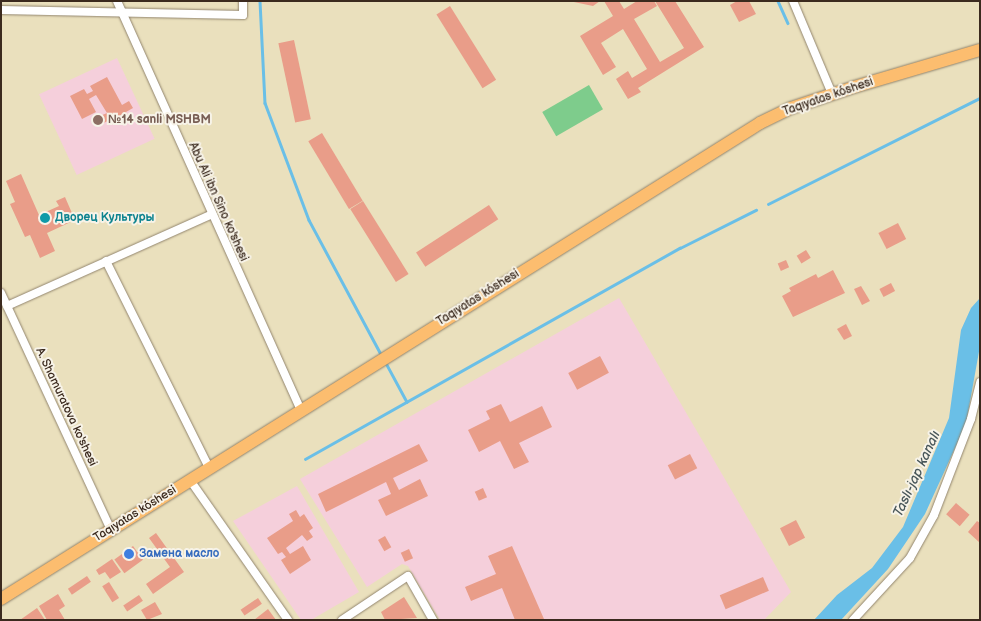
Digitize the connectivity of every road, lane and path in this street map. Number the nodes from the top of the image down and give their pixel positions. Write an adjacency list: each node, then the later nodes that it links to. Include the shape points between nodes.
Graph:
1 (117, 1): 5 (street, Abu Ali ibn Sino ko'shesi)
2 (243, 1): 5 (street, via 243,15)
3 (793, 1): 7 (street)
4 (1, 10): 5 (street)
5 (122, 12): 8 (street, Abu Ali ibn Sino ko'shesi)
6 (980, 50): 7 (main road, Taqıyatas kóshesi)
7 (832, 94): 13 (main road, Taqıyatas kóshesi, via 760,123)
8 (210, 215): 9 (street); 13 (street, Abu Ali ibn Sino ko'shesi)
9 (106, 262): 11 (street); 14 (street)
10 (1, 293): 11 (street, A. Shamuratova ko'shesi)
11 (7, 306): 16 (street, A. Shamuratova ko'shesi)
12 (980, 382): 18 (street, via 971,420 934,515 910,558)
13 (301, 410): 14 (main road, Taqıyatas kóshesi)
14 (209, 468): 15 (main road, Taqıyatas kóshesi)
15 (190, 480): 16 (main road, Taqıyatas kóshesi); 19 (street)
16 (111, 530): 17 (main road, Taqıyatas kóshesi)
17 (1, 599)
18 (854, 619)
19 (288, 620)
20 (342, 620): 21 (street, via 408,576)
21 (433, 620)

